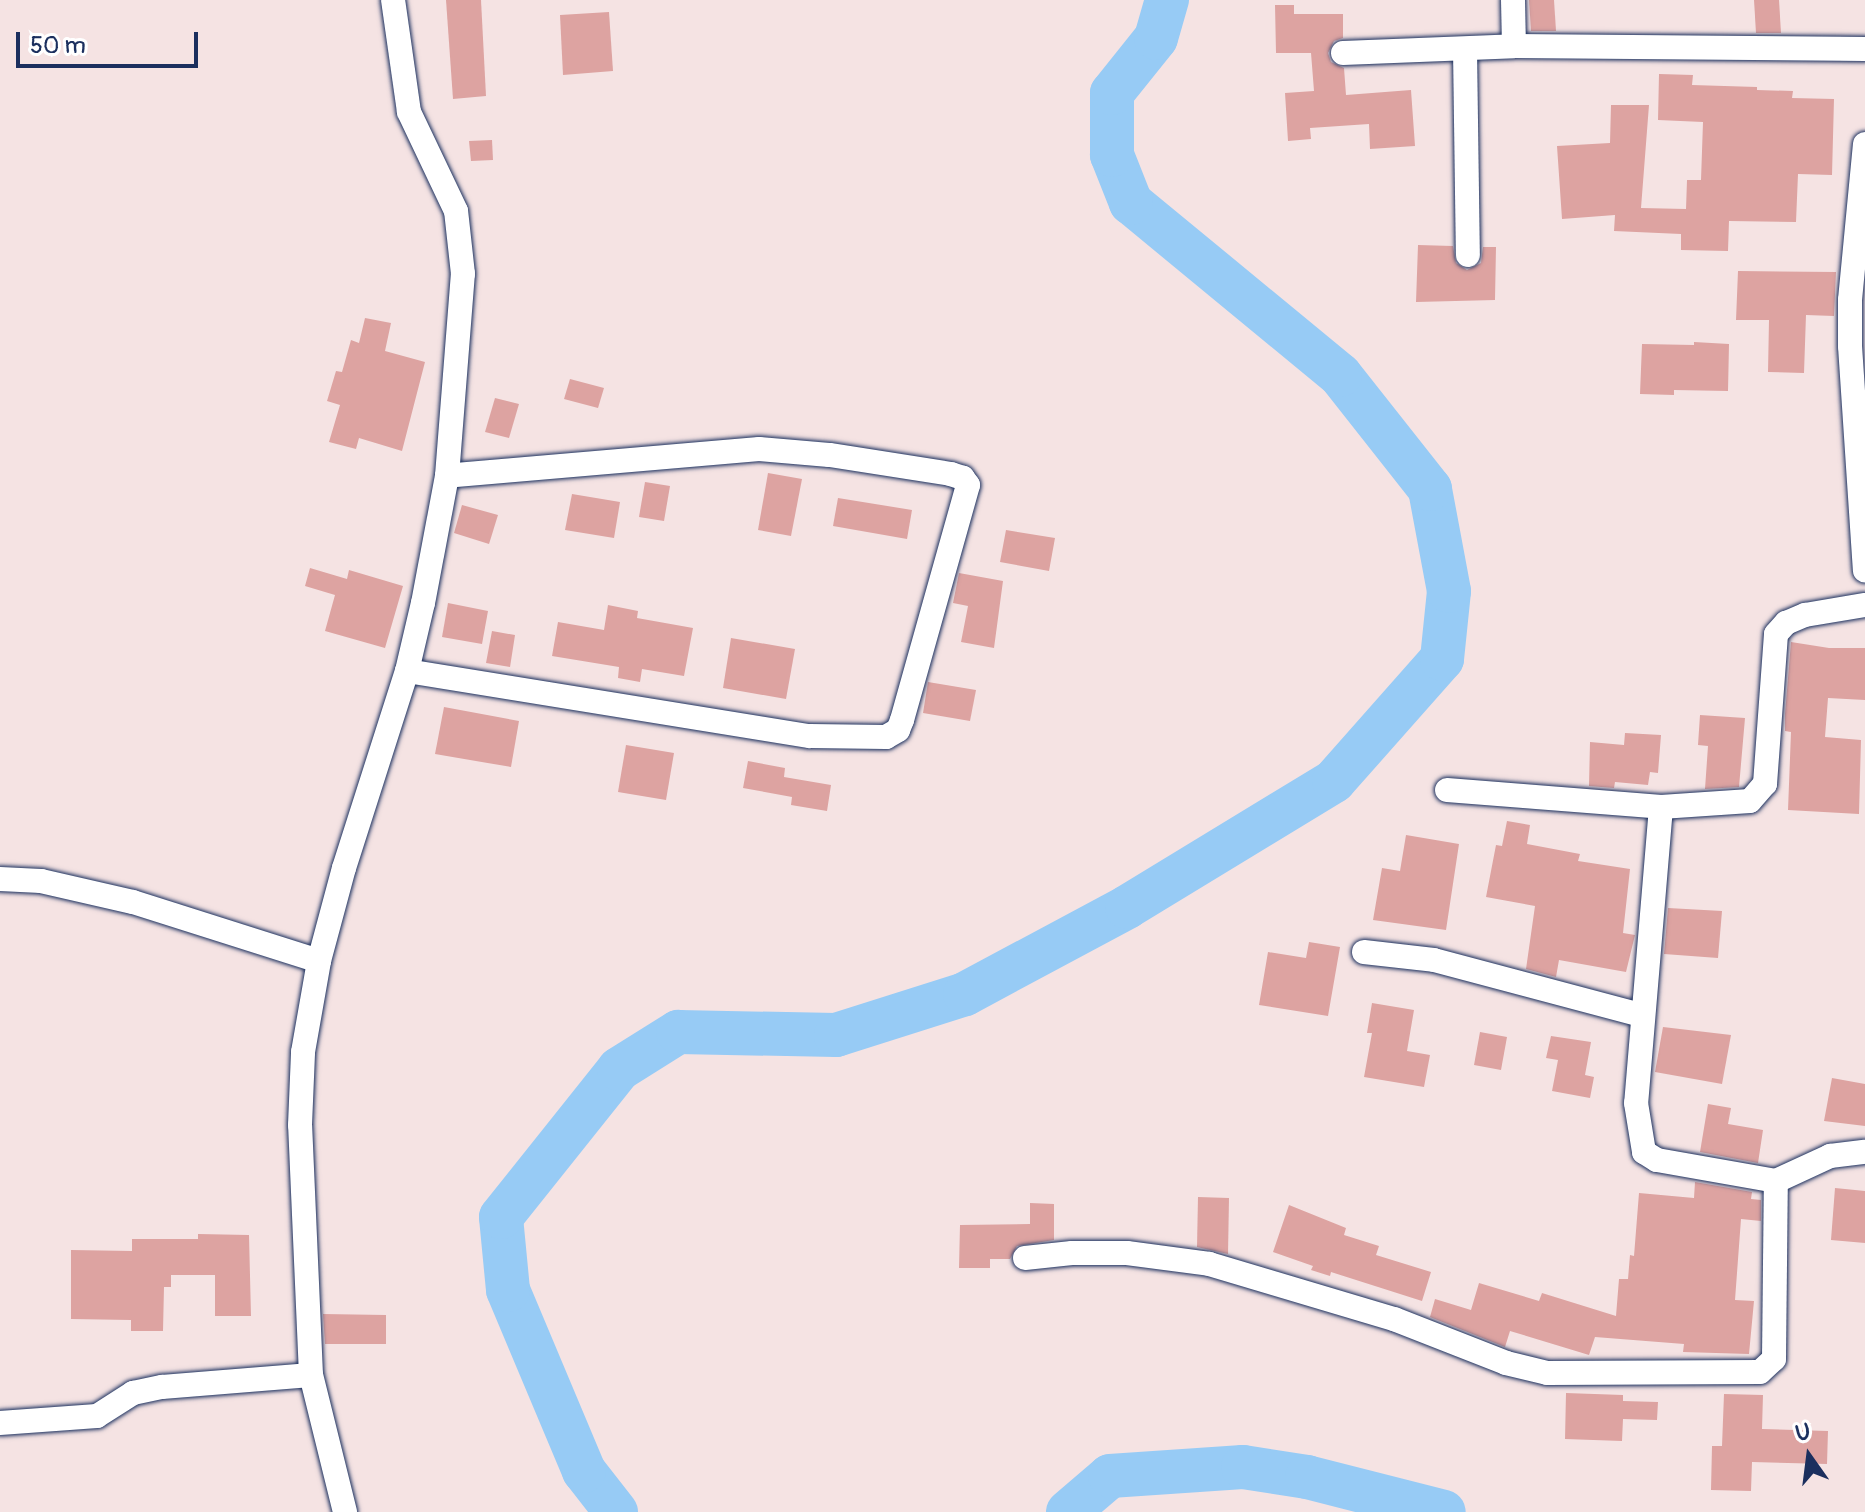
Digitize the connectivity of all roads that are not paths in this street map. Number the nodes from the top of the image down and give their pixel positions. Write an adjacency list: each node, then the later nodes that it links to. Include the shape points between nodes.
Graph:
1 (393, 0): 9 (street, via 409,112 448,189 460,228 463,274)
2 (1513, 0): 3 (street)
3 (1514, 46): 4 (street); 5 (street)
4 (1465, 49): 6 (street); 8 (street)
5 (1865, 49)
6 (1343, 53)
7 (1865, 144): 10 (street, via 1850,346)
8 (1468, 255)
9 (447, 476): 12 (street); 12 (street, via 759,449 951,474 963,478 968,488 901,725 886,737 810,736)
10 (1865, 571)
11 (1865, 605): 14 (street, via 1805,615 1776,634 1760,794 1750,801 1712,806)
12 (407, 671): 17 (street)
13 (1447, 790): 14 (street)
14 (1661, 807): 18 (street)
15 (0, 879): 17 (street, via 41,881 133,902)
16 (1364, 952): 18 (street, via 1434,960)
17 (319, 961): 22 (street, via 300,1091)
18 (1641, 1015): 20 (street, via 1636,1103 1644,1152 1657,1160)
19 (1865, 1152): 20 (street, via 1830,1156)
20 (1776, 1181): 21 (street, via 1774,1359 1760,1372 1547,1373 1477,1353 1394,1319 1209,1264 1127,1253)
21 (1025, 1258)
22 (311, 1375): 23 (street, via 162,1387 133,1393 97,1416); 24 (street)
23 (0, 1423)
24 (345, 1512)

